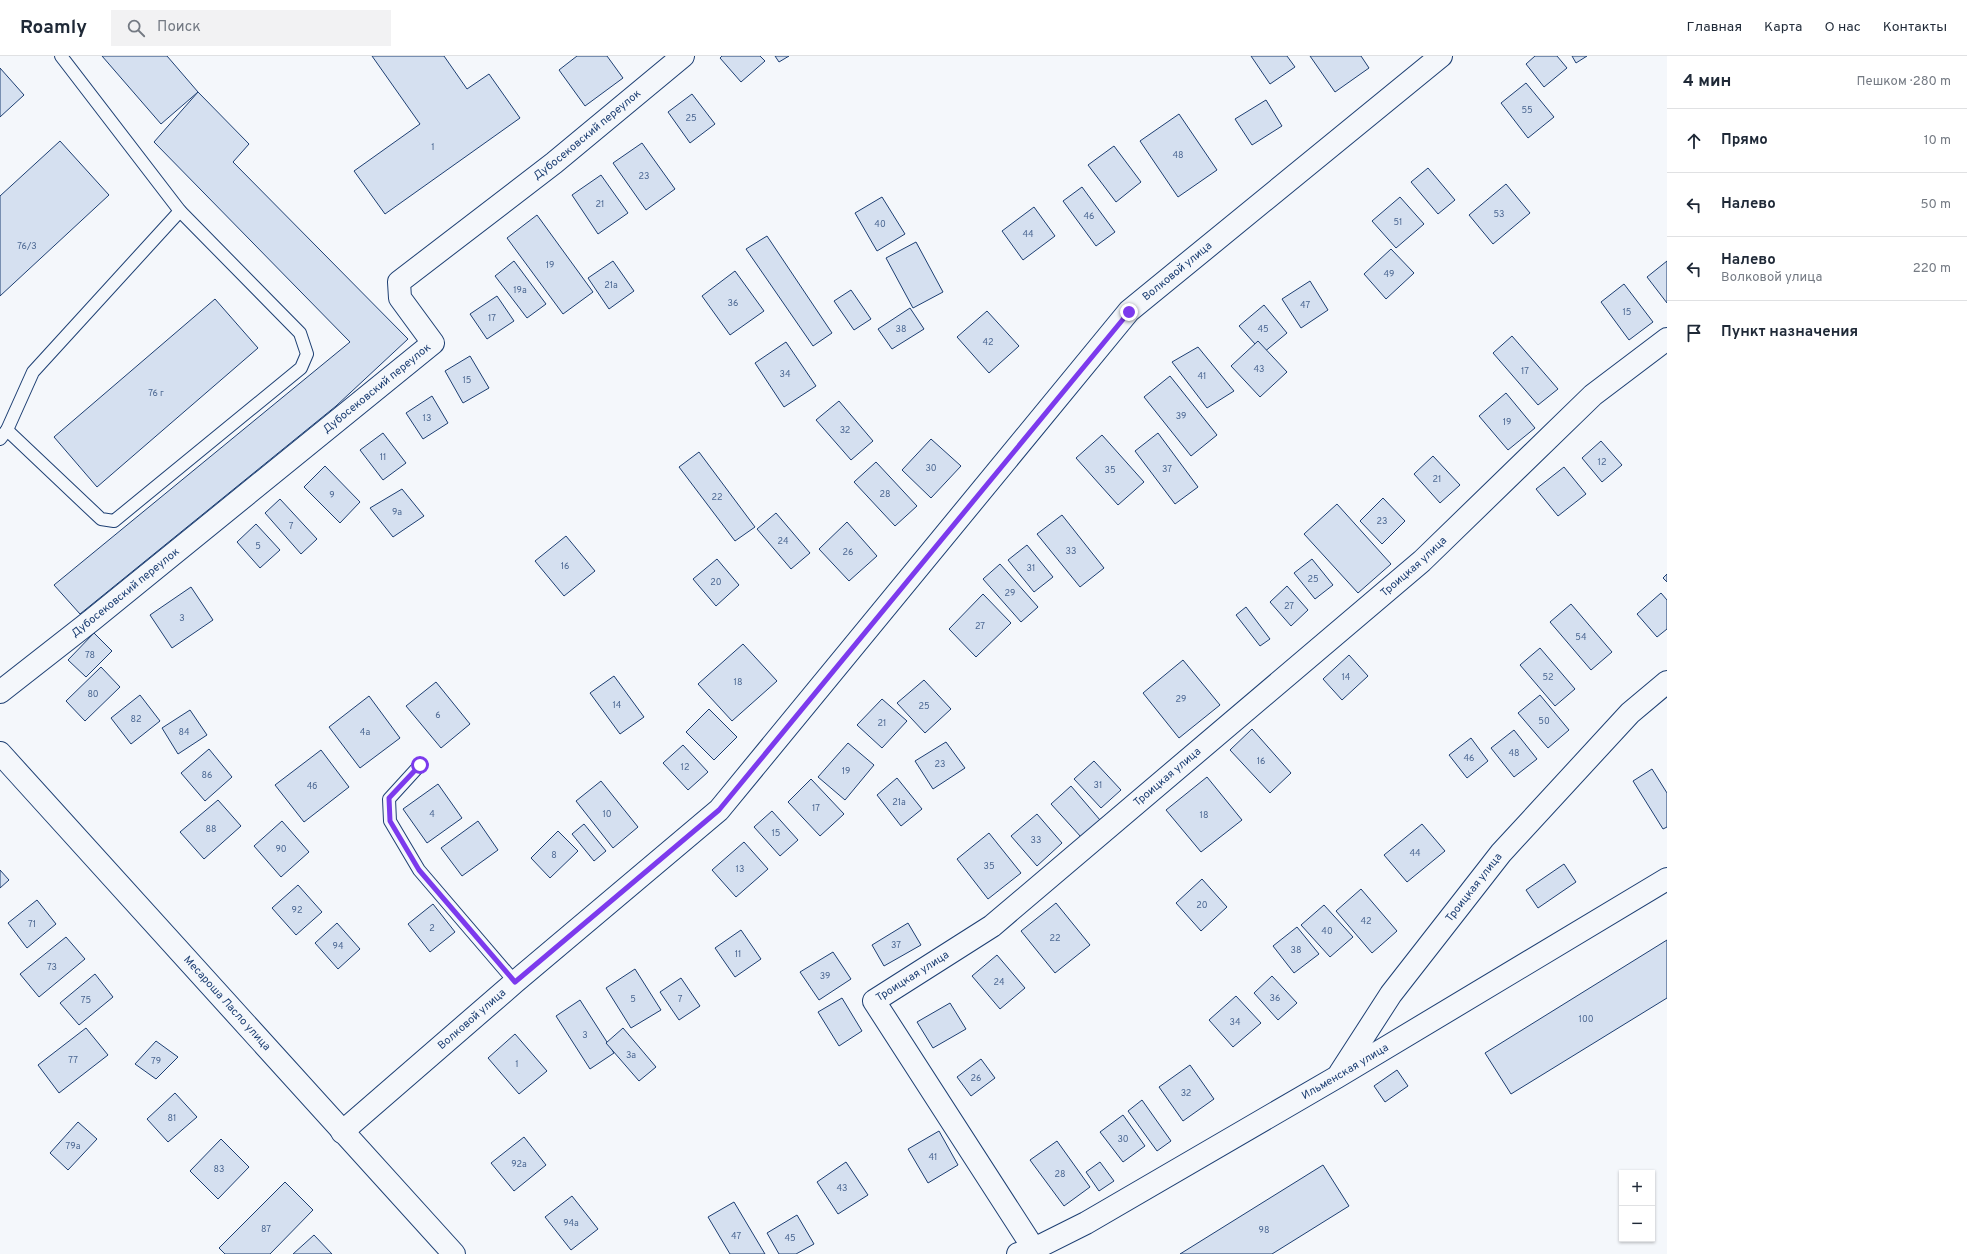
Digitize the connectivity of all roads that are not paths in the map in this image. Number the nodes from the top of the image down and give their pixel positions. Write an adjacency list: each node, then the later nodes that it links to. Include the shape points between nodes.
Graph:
1 (61, 56): 4 (lane)
2 (682, 56): 8 (street, Дубосековский переулок, via 554,163 399,282 400,298 433,344)
3 (1441, 56): 12 (street, Волковой улица, via 1129,312 719,810)
4 (180, 211): 6 (lane, via 33,372); 6 (lane, via 300,333 307,354 301,368 114,521 101,519)
5 (1667, 339): 15 (street, Троицкая улица, via 1593,395 1422,561 992,926 874,1001)
6 (4, 434)
7 (1667, 682): 13 (street, Троицкая улица, via 1630,713 1501,853 1391,994)
8 (0, 692)
9 (0, 753): 14 (street, Месароша Ласло улица)
10 (420, 765): 12 (lane, via 389,798 390,821 419,870)
11 (1667, 880): 13 (street, Ильменская улица)
12 (515, 982): 14 (street, Волковой улица)
13 (1337, 1077): 15 (street, Ильменская улица, via 1086,1223)
14 (342, 1132): 16 (street, Месароша Ласло улица)
15 (1026, 1251)
16 (454, 1254)

